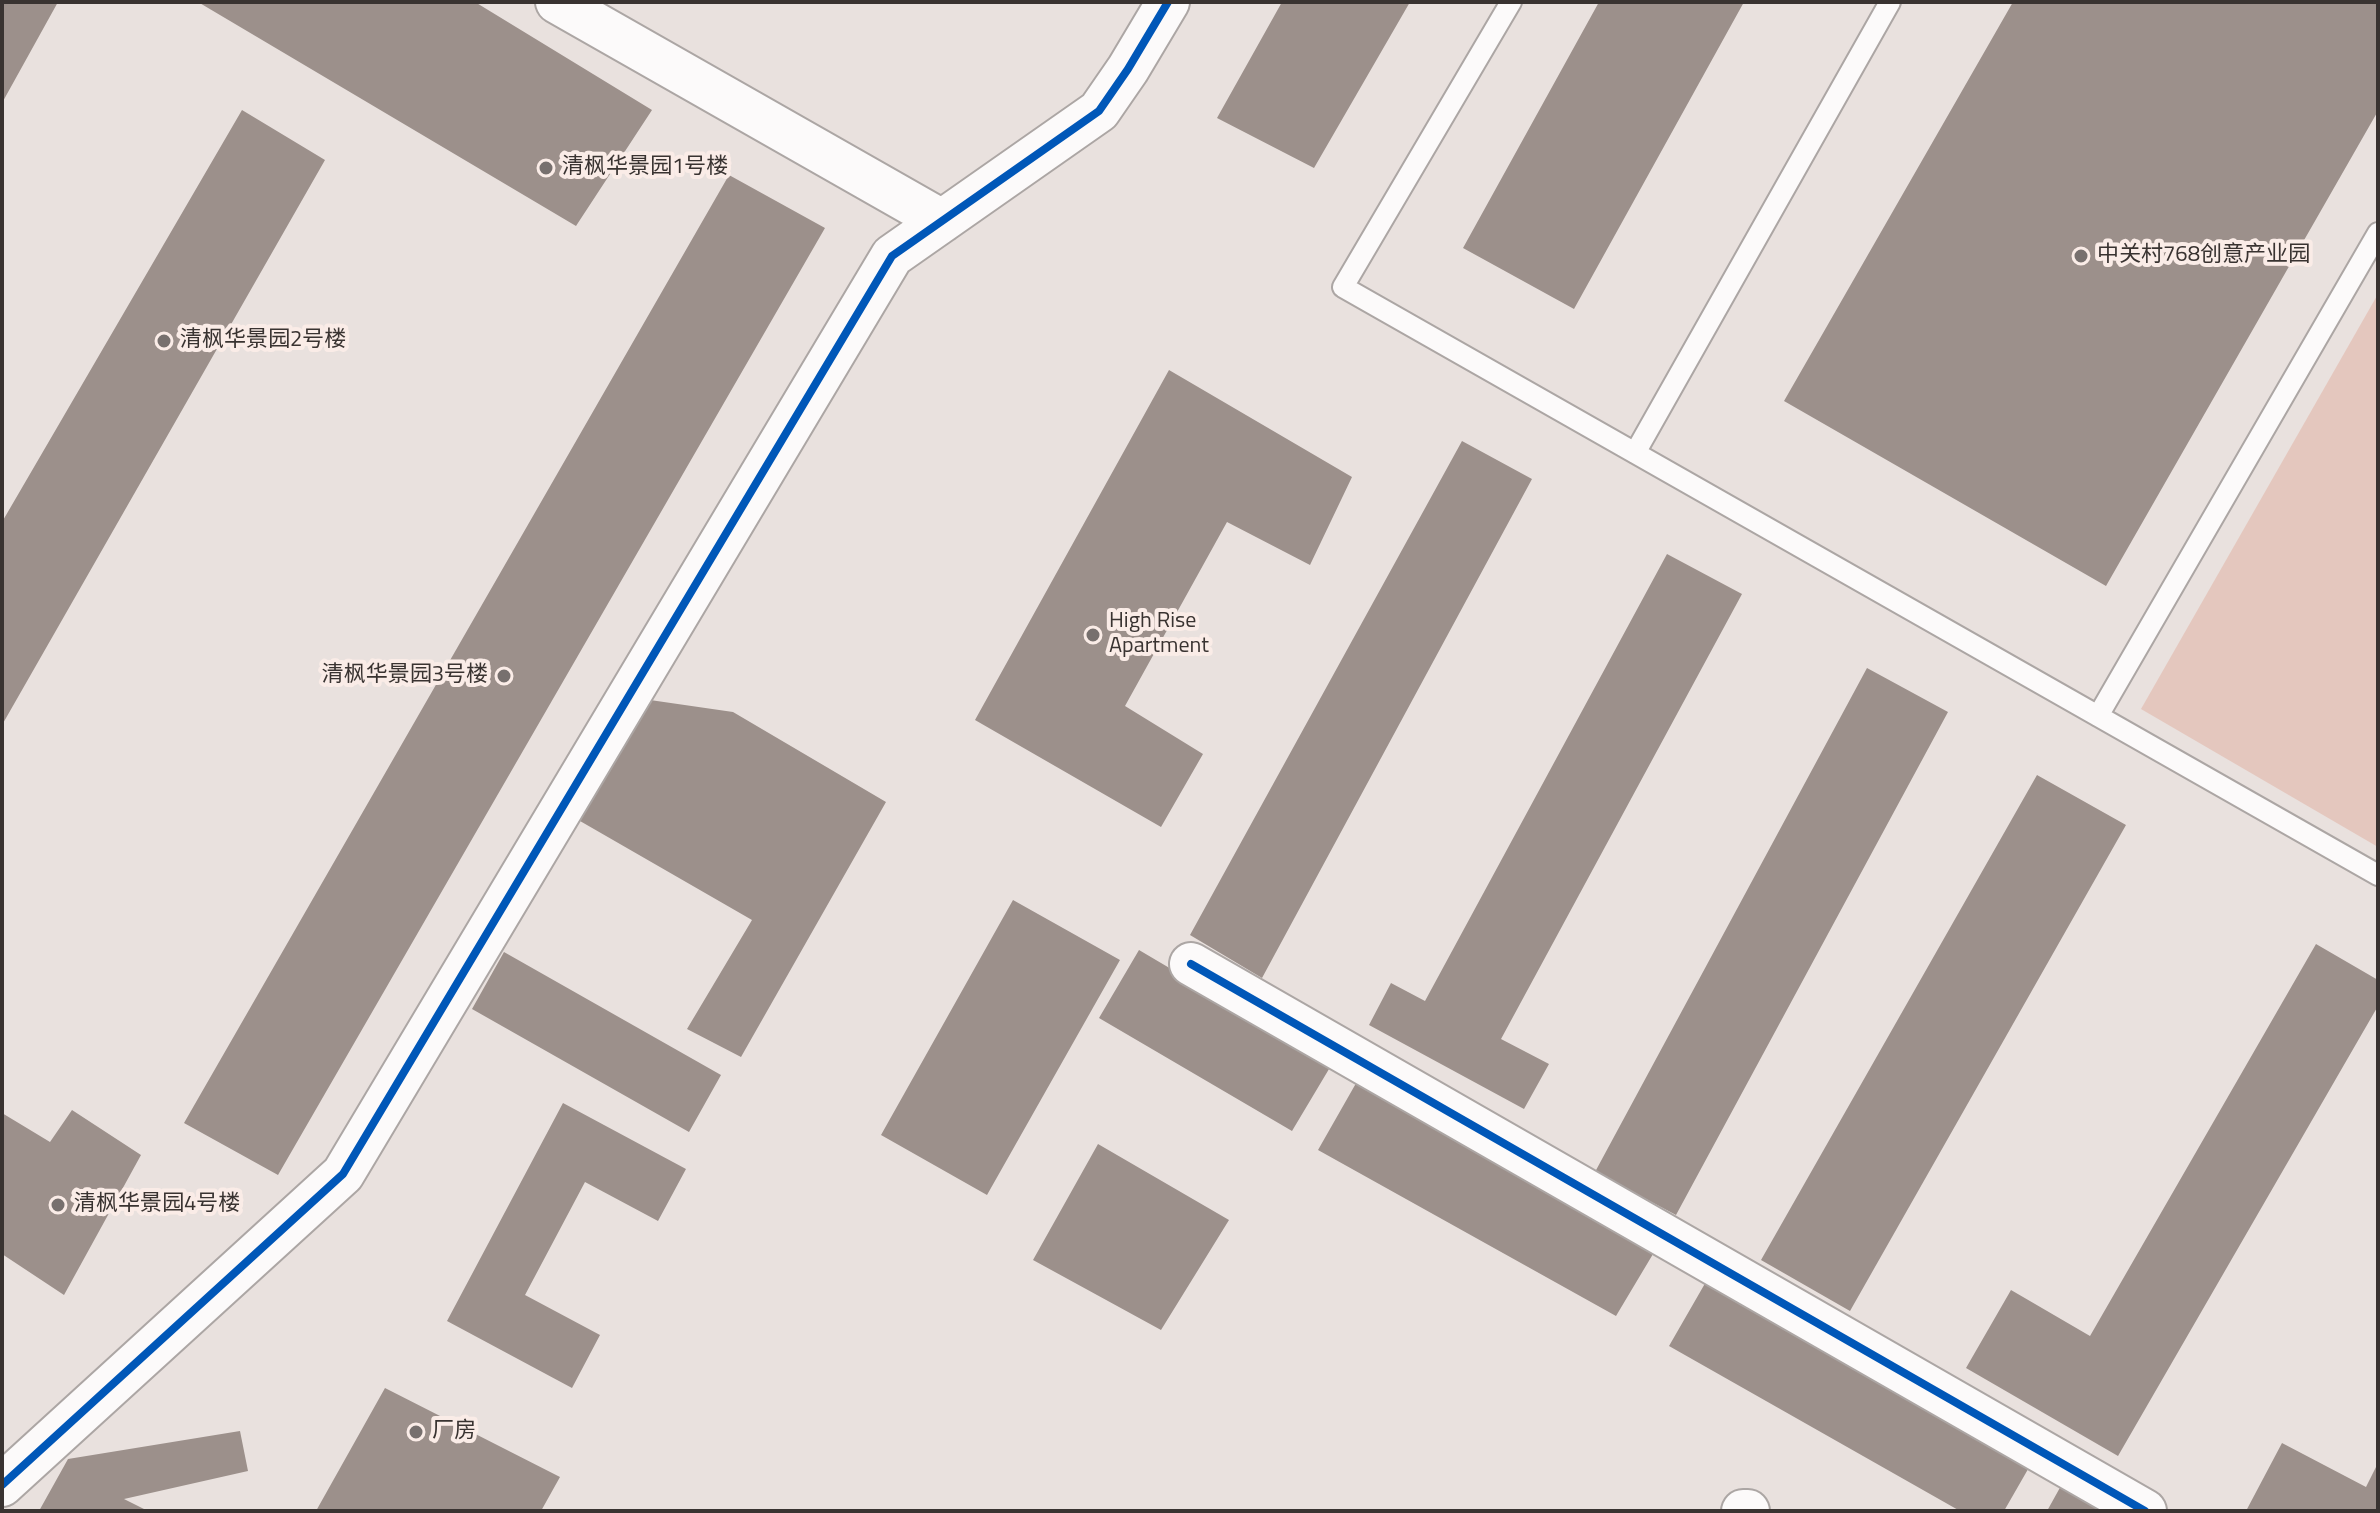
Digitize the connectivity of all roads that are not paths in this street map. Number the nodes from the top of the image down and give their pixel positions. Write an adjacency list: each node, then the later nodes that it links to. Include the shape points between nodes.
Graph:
1 (557, 2): 5 (street)
2 (1168, 2): 5 (street, via 1099,111)
3 (1511, 2): 7 (lane, via 1343,287)
4 (1890, 2): 7 (lane)
5 (942, 221): 11 (street, via 892,256 343,1174)
6 (2378, 233): 8 (lane)
7 (1635, 453): 8 (lane)
8 (2098, 716): 9 (lane)
9 (2378, 875)
10 (1191, 964): 12 (street)
11 (2, 1485)
12 (2145, 1511)

